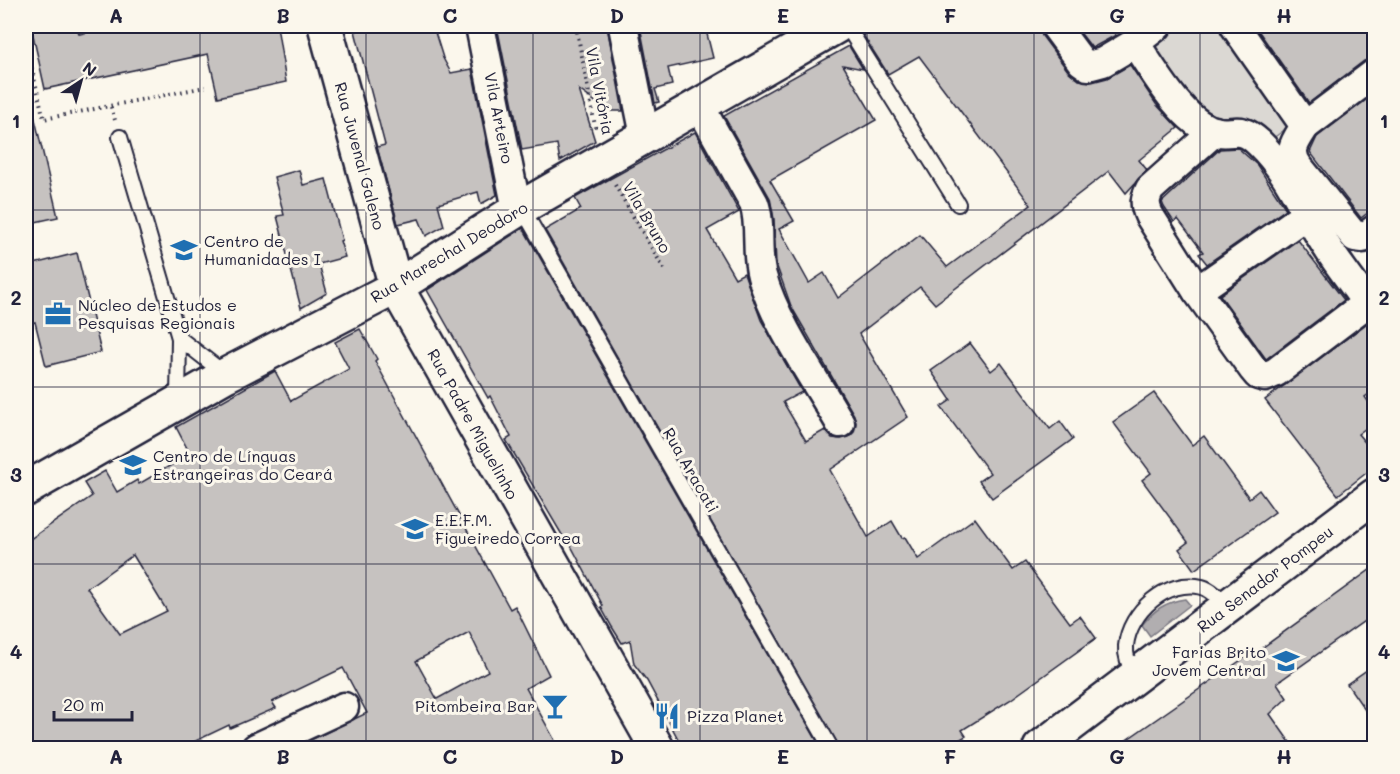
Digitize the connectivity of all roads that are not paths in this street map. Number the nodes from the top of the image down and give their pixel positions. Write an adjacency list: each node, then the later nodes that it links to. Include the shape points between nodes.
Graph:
1 (324, 26): 20 (street, Rua Juvenal Galeno)
2 (480, 26): 17 (street, Vila Arteiro)
3 (623, 26): 14 (street)
4 (837, 26): 11 (street, Rua Marechal Deodoro)
5 (847, 26): 16 (lane)
6 (1055, 26): 9 (street, via 1088,66 1103,62)
7 (1157, 26): 9 (street)
8 (1235, 26): 12 (street)
9 (1134, 43): 13 (street, via 1183,110 1197,123)
10 (1374, 74): 12 (street)
11 (699, 105): 14 (street, Rua Marechal Deodoro); 26 (street, via 754,202 761,274 770,298)
12 (1305, 126): 19 (street, via 1292,157 1355,237 1363,238)
13 (1215, 131): 18 (street, via 1244,132 1260,144 1297,191); 21 (street, via 1150,189 1144,205)
14 (645, 136): 17 (street, Rua Marechal Deodoro, via 606,169)
15 (120, 137): 23 (lane)
16 (958, 204)
17 (519, 209): 20 (street, Rua Marechal Deodoro); 34 (lane, Rua Aracati)
18 (1307, 214): 21 (street); 22 (street, via 1322,240)
19 (1374, 230)
20 (396, 287): 24 (street, Rua Marechal Deodoro); 33 (street, Rua Padre Miguelinho)
21 (1197, 291): 22 (street, via 1253,369 1265,377)
22 (1371, 300)
23 (180, 339): 24 (lane); 25 (lane)
24 (226, 375): 25 (street, Rua Marechal Deodoro)
25 (178, 402): 27 (street, Rua Marechal Deodoro)
26 (840, 423)
27 (26, 489)
28 (1374, 496): 29 (street, Rua Senador Pompeu)
29 (1227, 607): 30 (street, Rua Senador Pompeu); 30 (lane, via 1203,587 1162,592 1141,611 1129,634 1126,659)
30 (1135, 677): 35 (street, Rua Senador Pompeu)
31 (344, 707): 32 (street)
32 (256, 748)
33 (657, 748)
34 (831, 748)
35 (1040, 748)

